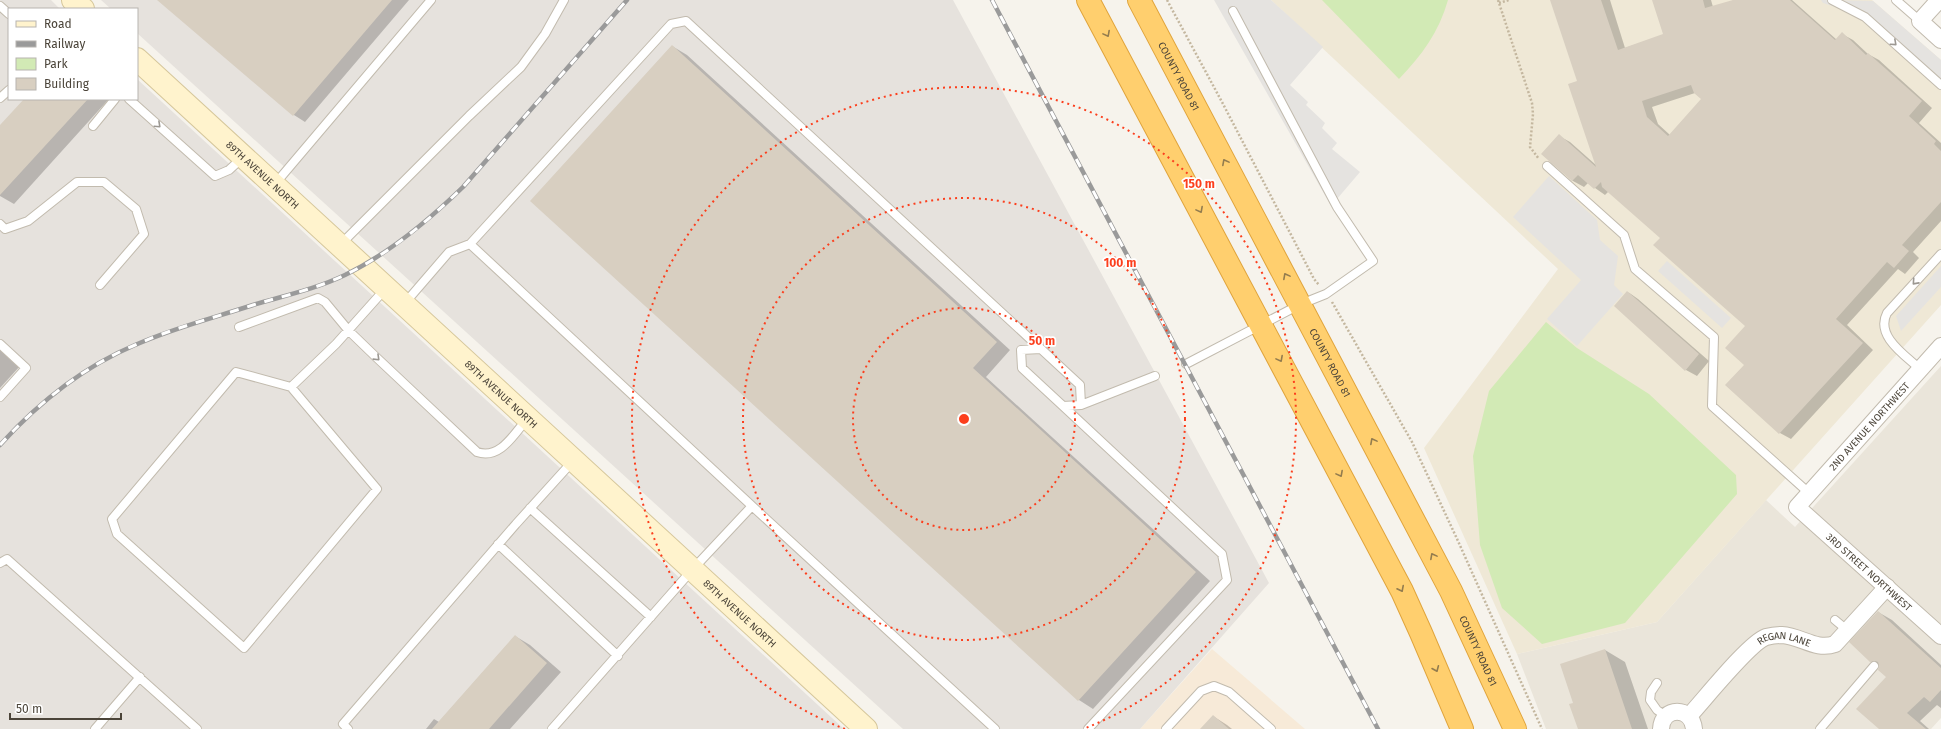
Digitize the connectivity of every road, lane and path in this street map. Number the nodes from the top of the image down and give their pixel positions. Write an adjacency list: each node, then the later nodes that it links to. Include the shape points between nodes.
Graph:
1 (73, 0): 13 (street)
2 (431, 0): 27 (lane)
3 (564, 0): 30 (lane, via 545,34 521,67)
4 (1088, 0): 37 (highway, one-way to 37)
5 (1140, 0): 36 (highway, COUNTY ROAD 81, one-way to 5)
6 (1166, 0): 34 (path, via 1314,280)
7 (1509, 0): 11 (path)
8 (1832, 0): 19 (lane, one-way to 19, via 1864,17)
9 (1896, 0): 16 (lane)
10 (1939, 0): 16 (street)
11 (1499, 2): 26 (path, via 1532,103 1530,147)
12 (0, 6): 15 (lane)
13 (82, 8)
14 (1233, 11): 34 (lane, via 1337,207 1373,261)
15 (8, 13)
16 (1920, 21): 17 (street)
17 (1941, 40)
18 (138, 63): 25 (street, 89TH AVENUE NORTH)
19 (1941, 85)
20 (8, 91): 21 (lane)
21 (0, 98)
22 (114, 100): 24 (lane)
23 (130, 100): 25 (lane, one-way to 25, via 215,176 229,170)
24 (93, 126)
25 (243, 157): 27 (street, 89TH AVENUE NORTH)
26 (1547, 166): 52 (lane, via 1624,235 1636,268 1714,337 1712,406)
27 (274, 185): 30 (street, 89TH AVENUE NORTH)
28 (0, 224): 32 (lane, via 5,228 28,221 77,182 104,182 136,209 144,234)
29 (470, 244): 35 (lane, via 449,252); 42 (lane, via 671,24 686,21); 53 (lane)
30 (340, 245): 33 (street, 89TH AVENUE NORTH)
31 (1941, 254): 44 (lane, one-way to 44, via 1884,319 1884,332 1889,339)
32 (100, 285)
33 (387, 287): 35 (street, 89TH AVENUE NORTH); 39 (lane)
34 (1326, 294): 36 (lane); 81 (path, via 1337,308 1412,442)
35 (404, 304): 50 (street, 89TH AVENUE NORTH)
36 (1301, 304): 37 (lane); 80 (highway, COUNTY ROAD 81, one-way to 36, via 1451,591)
37 (1261, 325): 43 (lane); 79 (highway, one-way to 79, via 1402,591)
38 (239, 328): 39 (lane, via 318,298 325,302)
39 (349, 331): 46 (lane); 50 (lane, one-way to 50, via 477,452 486,455 502,447)
40 (0, 344): 47 (lane, via 26,368)
41 (1941, 346): 44 (street, 2ND AVENUE NORTHWEST)
42 (1041, 348): 48 (lane, via 1080,385); 49 (lane, via 1021,350 1022,368)
43 (1186, 364)
44 (1920, 369): 52 (street, 2ND AVENUE NORTHWEST)
45 (1155, 376): 48 (lane)
46 (291, 387): 46 (lane, via 236,372 112,519 117,534 244,648 377,489)
47 (0, 397)
48 (1081, 405): 49 (lane)
49 (1063, 406): 76 (lane, via 1222,554 1227,580)
50 (527, 418): 51 (street, 89TH AVENUE NORTH)
51 (574, 460): 55 (lane); 58 (street, 89TH AVENUE NORTH)
52 (1809, 493): 54 (street, 2ND AVENUE NORTHWEST)
53 (752, 506): 58 (lane); 75 (lane)
54 (1797, 507): 59 (street, 3RD STREET NORTHWEST)
55 (530, 508): 56 (lane); 60 (lane)
56 (498, 544): 64 (lane); 72 (lane, via 344,724)
57 (0, 563): 66 (lane, via 8,559)
58 (692, 570): 60 (lane); 74 (street, 89TH AVENUE NORTH)
59 (1887, 587): 62 (street, REGAN LANE); 63 (street, 3RD STREET NORTHWEST)
60 (651, 617): 64 (lane)
61 (1835, 620): 62 (lane)
62 (1847, 630): 69 (street, REGAN LANE, via 1835,644 1828,646 1815,645 1783,635 1766,637 1752,646)
63 (1941, 636)
64 (618, 656): 73 (lane)
65 (1874, 666): 82 (lane)
66 (140, 678): 70 (lane); 71 (lane)
67 (1657, 683): 68 (lane, via 1651,692 1650,700)
68 (1663, 722): 69 (street, REGAN LANE, via 1671,712 1678,711)
69 (1692, 723)
70 (95, 729)
71 (197, 729)
72 (348, 729)
73 (552, 729)
74 (866, 729)
75 (995, 729)
76 (1088, 729)
77 (1166, 729): 78 (lane, via 1201,691 1214,686 1229,692)
78 (1271, 729)
79 (1462, 729)
80 (1515, 729)
81 (1542, 729)
82 (1820, 729)

